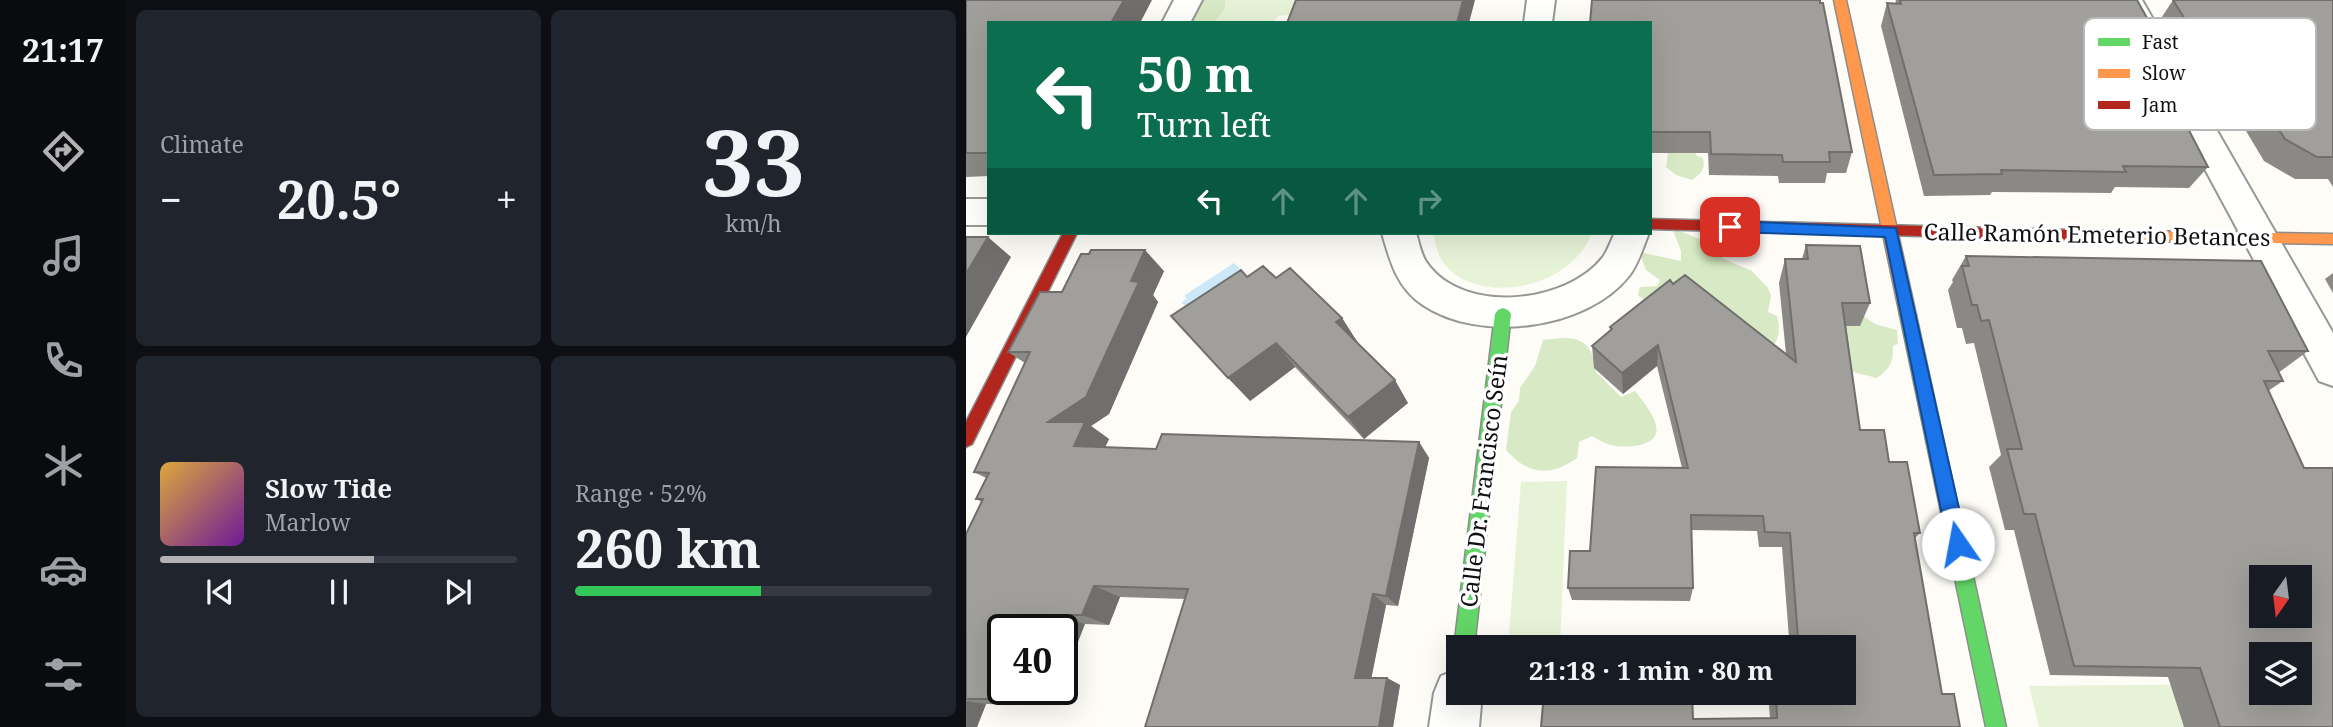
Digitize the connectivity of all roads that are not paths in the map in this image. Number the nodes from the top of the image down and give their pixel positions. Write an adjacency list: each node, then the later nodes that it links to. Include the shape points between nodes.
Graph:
1 (1188, 0): 6 (street)
2 (1541, 0): 7 (street)
3 (1840, 0): 12 (street)
4 (2128, 0): 5 (street)
5 (2138, 18)
6 (1177, 21)
7 (1538, 21)
8 (2200, 130): 16 (street)
9 (966, 212): 10 (street)
10 (987, 212)
11 (1652, 224): 12 (street, Calle Ramón Emeterio Betances)
12 (1891, 232): 16 (street, Calle Ramón Emeterio Betances); 24 (street)
13 (1069, 235): 20 (street)
14 (1399, 235): 18 (street, via 1400,249 1412,274 1435,295 1467,309)
15 (1632, 235): 18 (street, via 1612,272 1582,295 1544,309)
16 (2261, 239): 17 (street, Calle Ramón Emeterio Betances); 19 (street)
17 (2333, 239)
18 (1503, 314): 21 (street, Calle Dr. Francisco Seín)
19 (2333, 369)
20 (966, 439)
21 (1466, 635)
22 (1457, 705): 23 (street)
23 (1454, 727)
24 (1996, 727)

